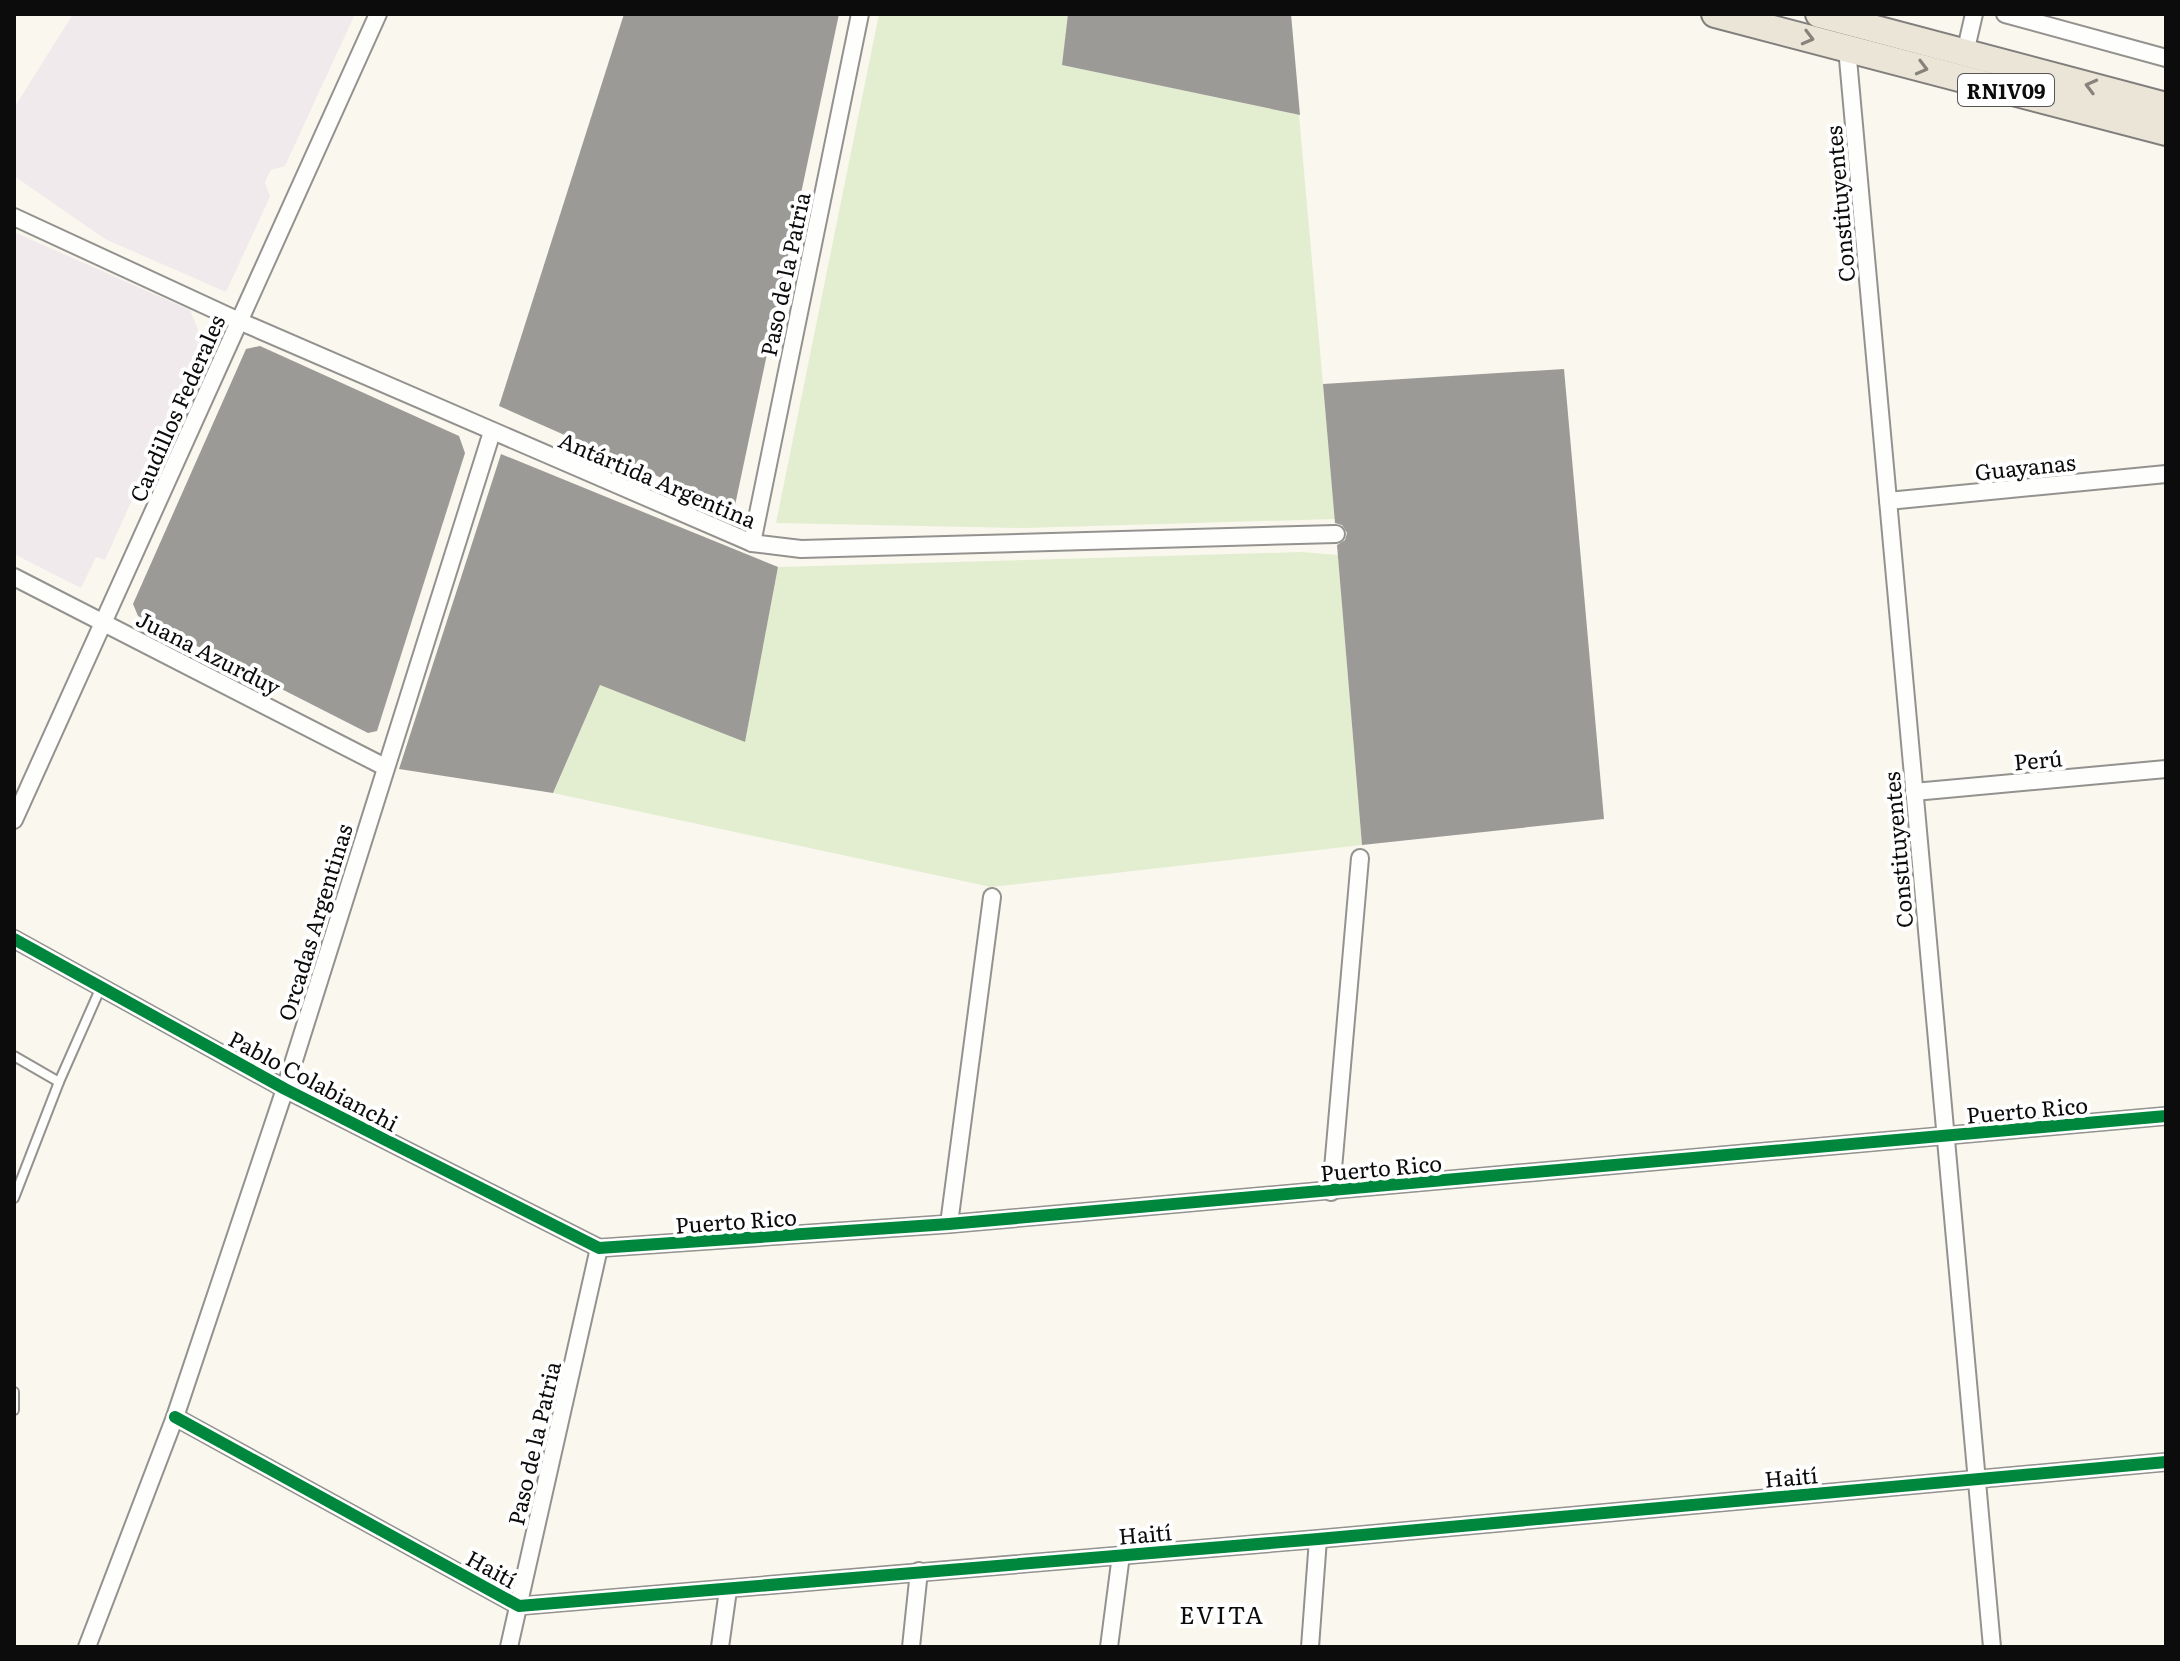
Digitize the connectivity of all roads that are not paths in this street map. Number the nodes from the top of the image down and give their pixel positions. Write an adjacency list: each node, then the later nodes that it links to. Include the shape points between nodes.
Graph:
1 (378, 14): 13 (street, Caudillos Federales)
2 (860, 14): 18 (street, Paso de la Patria)
3 (1715, 14): 7 (main road, RN1V09, one-way to 7)
4 (1819, 14): 8 (main road, RN1V09)
5 (1974, 14): 8 (street)
6 (2005, 14): 9 (street)
7 (1847, 48): 11 (main road, RN1V09, one-way to 11); 16 (street, Constituyentes)
8 (1965, 53): 10 (main road, RN1V09, one-way to 8)
9 (2166, 58)
10 (2166, 106)
11 (2166, 132)
12 (14, 217): 13 (street, Antártida Argentina)
13 (239, 321): 14 (street, Antártida Argentina); 20 (street, Caudillos Federales)
14 (492, 432): 18 (street, Antártida Argentina); 21 (street, Orcadas Argentinas)
15 (2166, 474): 16 (street, Guayanas)
16 (1888, 501): 23 (street, Constituyentes)
17 (1336, 534): 18 (street, Antártida Argentina, via 801,549)
18 (752, 543)
19 (14, 577): 20 (street, Juana Azurduy)
20 (104, 624): 21 (street, Juana Azurduy); 24 (street, Caudillos Federales)
21 (385, 767): 31 (street, Orcadas Argentinas)
22 (2166, 769): 23 (street, Perú)
23 (1914, 792): 33 (street, Constituyentes)
24 (14, 820)
25 (1360, 858): 34 (street)
26 (992, 897): 36 (street)
27 (14, 939): 28 (street, Pablo Colabianchi)
28 (101, 987): 30 (lane); 31 (street, Pablo Colabianchi)
29 (14, 1056): 30 (lane)
30 (59, 1082): 35 (lane)
31 (285, 1089): 37 (street, Pablo Colabianchi); 40 (street, Orcadas Argentinas)
32 (2166, 1116): 33 (street, Puerto Rico)
33 (1945, 1136): 34 (street, Puerto Rico); 42 (street, Constituyentes)
34 (1331, 1192): 36 (street, Puerto Rico)
35 (14, 1198)
36 (949, 1224): 37 (street, Puerto Rico)
37 (599, 1248): 47 (street, Paso de la Patria)
38 (14, 1392): 39 (lane)
39 (14, 1410)
40 (175, 1417): 47 (street, Haití); 48 (street, Orcadas Argentinas)
41 (2166, 1462): 42 (street, Haití)
42 (1977, 1479): 43 (street, Haití); 54 (street, Constituyentes)
43 (1318, 1539): 44 (street, Haití); 53 (street)
44 (1121, 1555): 45 (street, Haití); 52 (street)
45 (919, 1571): 46 (street, Haití); 51 (street)
46 (728, 1590): 47 (street, Haití); 50 (street)
47 (519, 1606): 49 (street, Paso de la Patria)
48 (87, 1647)
49 (509, 1647)
50 (720, 1647)
51 (911, 1647)
52 (1109, 1647)
53 (1310, 1647)
54 (1992, 1647)

